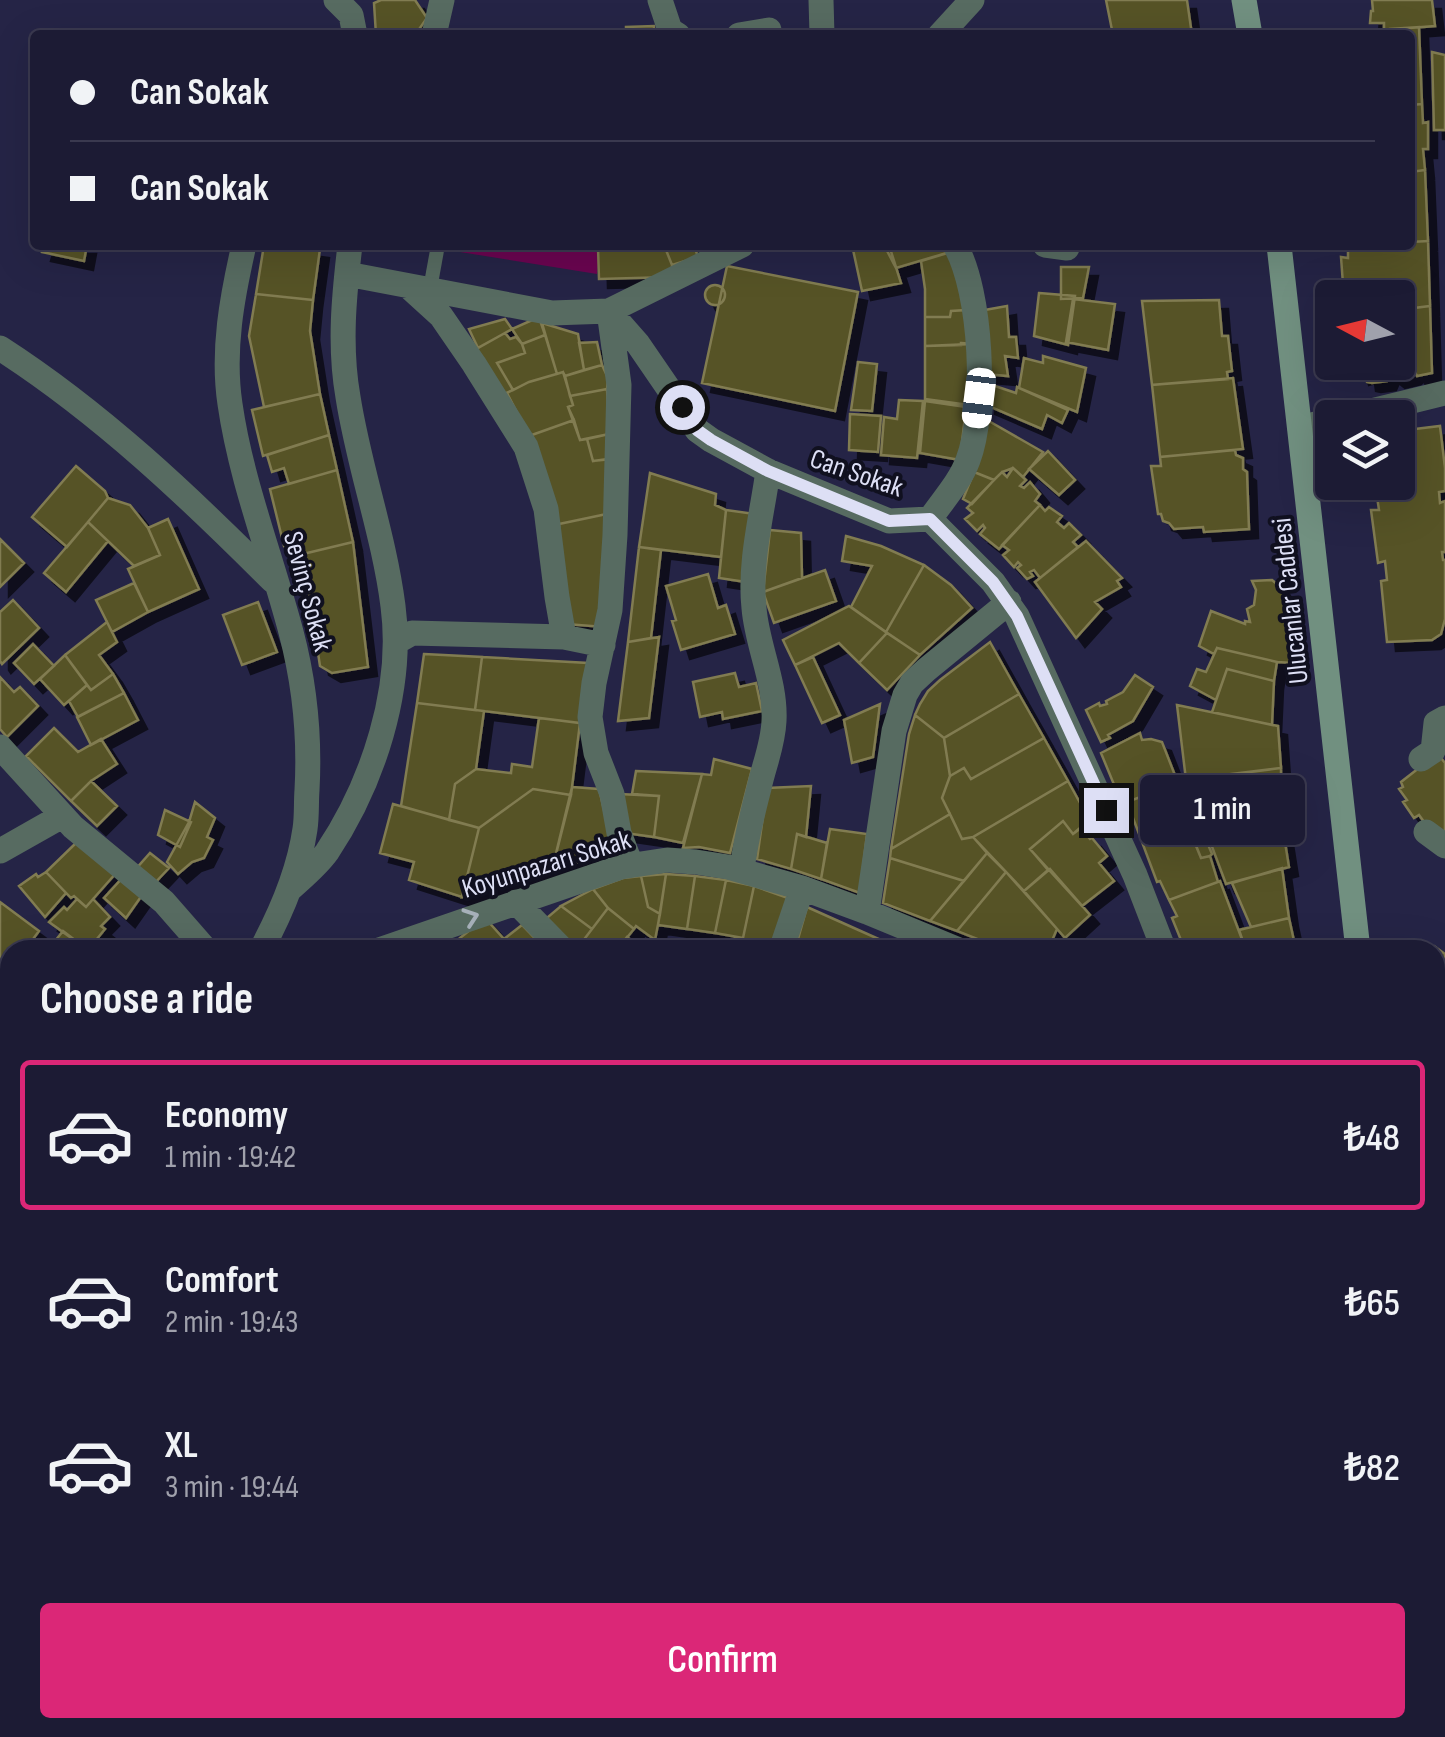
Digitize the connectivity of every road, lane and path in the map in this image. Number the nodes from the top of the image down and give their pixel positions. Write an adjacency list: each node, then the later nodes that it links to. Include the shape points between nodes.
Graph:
1 (442, 0): 6 (street)
2 (660, 0): 7 (street)
3 (822, 0): 8 (street)
4 (972, 0): 9 (street)
5 (1244, 0): 10 (main road)
6 (435, 30)
7 (670, 30)
8 (822, 30)
9 (945, 30)
10 (1249, 30)
11 (243, 250): 27 (street, Sevinç Sokak, via 228,334 228,387)
12 (349, 250): 17 (street)
13 (436, 250): 18 (lane)
14 (732, 250): 19 (street)
15 (958, 250): 26 (street, via 971,285 979,398 969,458)
16 (1280, 250): 24 (main road, Ulucanlar Caddesi)
17 (347, 274): 18 (street); 30 (street, via 348,396)
18 (418, 287): 19 (street, via 552,313); 29 (street, via 526,448 546,509)
19 (609, 311): 25 (street, Can Sokak, via 697,430); 31 (street, via 619,422)
20 (0, 348): 27 (street, via 92,413)
21 (1445, 392): 22 (street)
22 (1414, 400)
23 (1315, 424): 24 (street)
24 (1300, 428): 51 (main road, Ulucanlar Caddesi)
25 (768, 471): 26 (street, Can Sokak, via 889,521); 38 (street, via 753,604 774,721)
26 (930, 519): 28 (street, Can Sokak)
27 (276, 584): 40 (street, Sevinç Sokak, via 303,684 308,731 305,829)
28 (1009, 602): 42 (street, via 905,695); 50 (street, Can Sokak)
29 (564, 637): 30 (street, via 412,633); 31 (street)
30 (396, 642): 40 (street, via 379,748 326,854)
31 (603, 645): 37 (street, via 590,717)
32 (1445, 718): 34 (street, via 1436,723 1432,751)
33 (0, 747): 35 (street)
34 (1421, 759)
35 (62, 816): 36 (street); 43 (street, via 164,902)
36 (0, 851)
37 (632, 865): 38 (street, Koyunpazarı Sokak, via 666,860); 41 (street, Koyunpazarı Sokak)
38 (742, 870): 39 (street, Koyunpazarı Sokak)
39 (802, 888): 42 (street, Koyunpazarı Sokak); 48 (street)
40 (289, 890): 44 (street, Sevinç Sokak)
41 (516, 902): 45 (street, Koyunpazarı Sokak, one-way to 41); 46 (street); 47 (street)
42 (867, 912): 49 (street, Koyunpazarı Sokak)
43 (197, 940)
44 (266, 940)
45 (408, 940)
46 (545, 940)
47 (553, 940)
48 (784, 940)
49 (936, 940)
50 (1160, 940)
51 (1357, 940)

